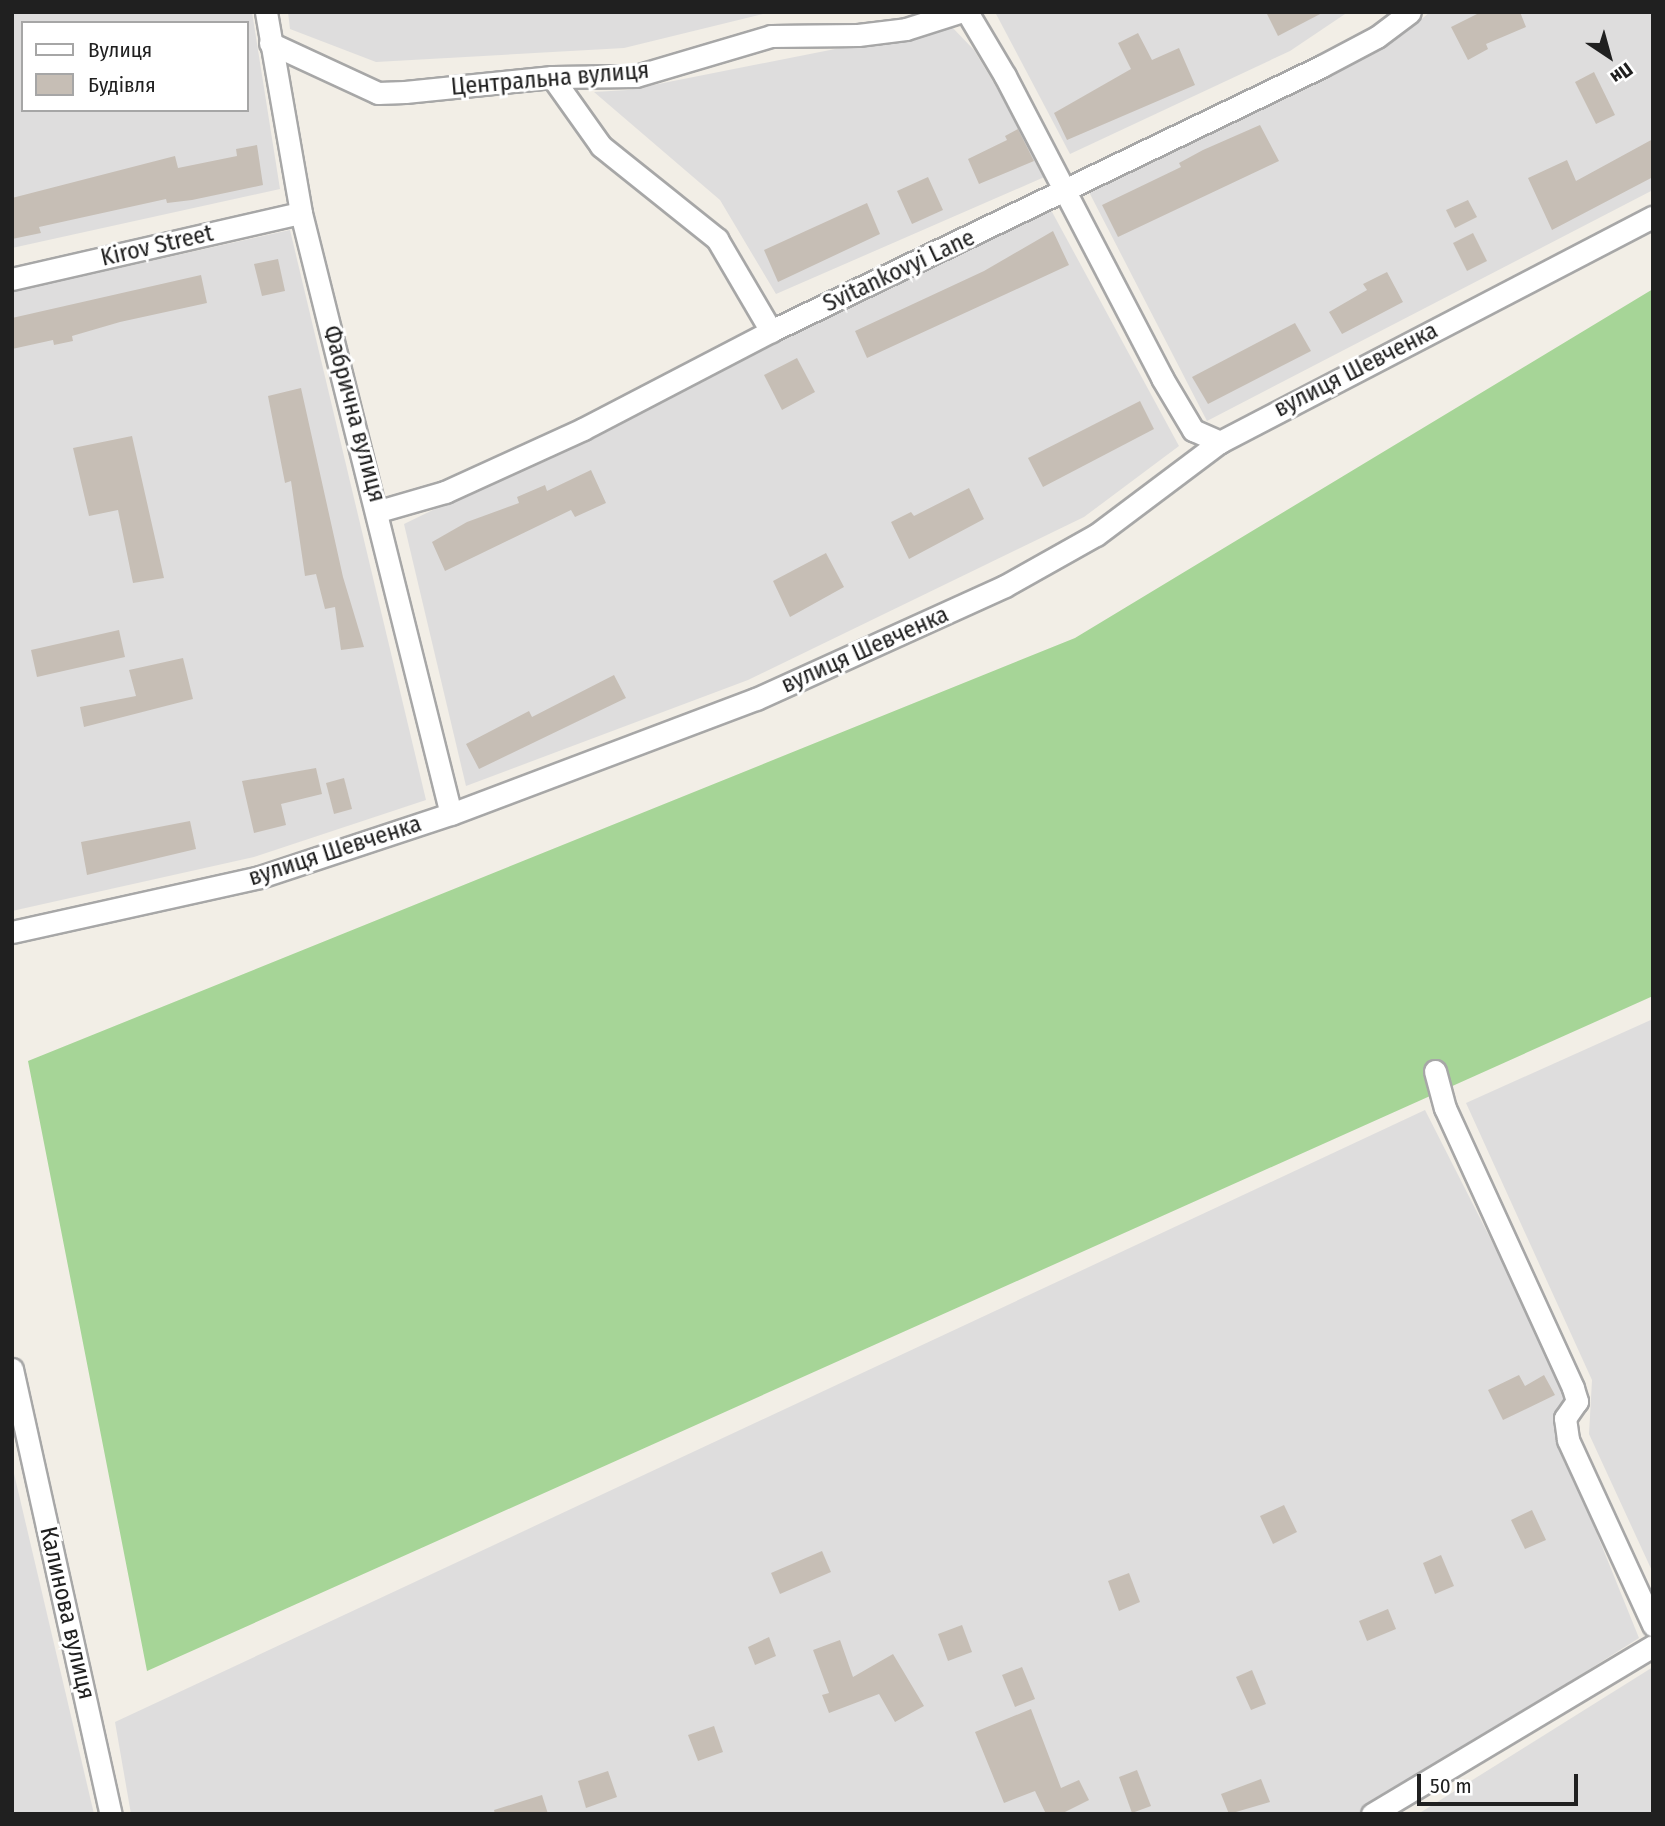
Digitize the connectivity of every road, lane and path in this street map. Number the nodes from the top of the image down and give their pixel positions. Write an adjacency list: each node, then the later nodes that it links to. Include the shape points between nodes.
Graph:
1 (266, 12): 5 (street, Фабрична вулиця)
2 (959, 12): 6 (street, Центральна вулиця, via 906,29 858,35 771,36 636,76)
3 (967, 12): 7 (street)
4 (1410, 12): 7 (street, Svitankovyi Lane, via 1377,37 1322,66)
5 (270, 43): 6 (street, Центральна вулиця, via 377,93); 8 (street, Фабрична вулиця)
6 (552, 77): 11 (street, via 601,146 717,239)
7 (1066, 191): 11 (street, Svitankovyi Lane); 12 (street, via 1194,430)
8 (301, 213): 10 (street, Kirov Street); 13 (street, Фабрична вулиця)
9 (1653, 217): 12 (street, вулиця Шевченка)
10 (12, 279)
11 (771, 331): 13 (street, Svitankovyi Lane, via 583,429 445,492)
12 (1220, 442): 14 (street, вулиця Шевченка, via 1096,534 934,620 756,699)
13 (379, 511): 14 (street, Фабрична вулиця)
14 (451, 814): 15 (street, вулиця Шевченка, via 260,877)
15 (12, 932)
16 (1435, 1070): 19 (street, via 1445,1108 1573,1388 1577,1401 1565,1418 1568,1440)
17 (12, 1369): 18 (street, Калинова вулиця)
18 (17, 1415): 21 (street, Калинова вулиця)
19 (1653, 1625)
20 (1653, 1646): 22 (street)
21 (111, 1814)
22 (1372, 1814)

